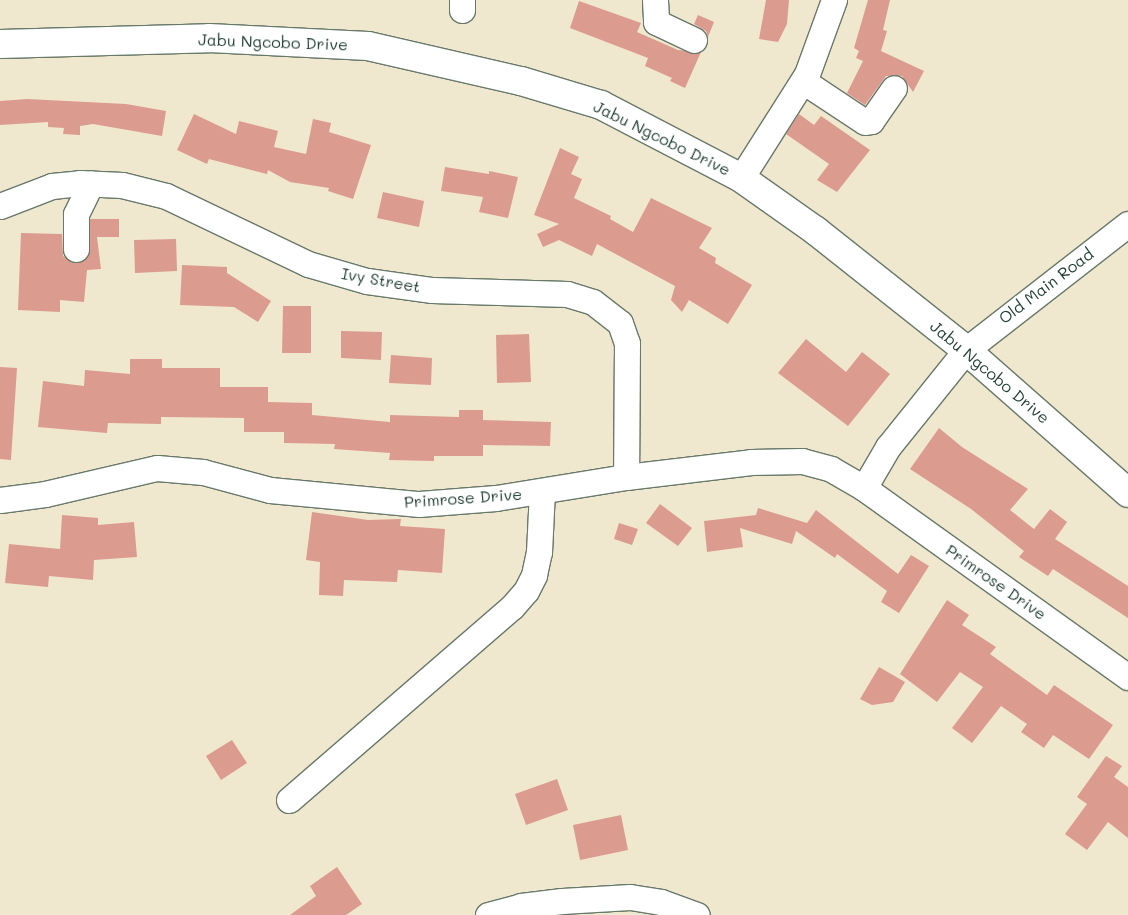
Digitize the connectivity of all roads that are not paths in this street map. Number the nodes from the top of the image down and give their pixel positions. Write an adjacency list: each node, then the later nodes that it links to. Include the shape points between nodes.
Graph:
1 (655, 0): 3 (street, via 656,22)
2 (834, 0): 5 (street, via 828,25)
3 (694, 40)
4 (0, 44): 7 (main road, Jabu Ngcobo Drive, via 209,38 368,46 521,81 601,106)
5 (803, 81): 6 (street, via 865,122 872,121); 7 (street)
6 (894, 88)
7 (741, 178): 12 (main road, Jabu Ngcobo Drive, via 816,231)
8 (91, 183): 9 (street, Ivy Street, via 52,186); 11 (street, via 76,214); 13 (street, Ivy Street, via 122,185 166,196 308,264 367,281 432,290 567,294 593,302 620,322 627,343)
9 (0, 206)
10 (1128, 224): 12 (street, Old Main Road)
11 (76, 249)
12 (966, 350): 14 (street, via 888,447); 16 (main road, Jabu Ngcobo Drive)
13 (626, 477): 14 (street, Primrose Drive, via 751,462 802,461 831,469); 15 (street, Primrose Drive)
14 (864, 488): 18 (street, Primrose Drive)
15 (542, 491): 17 (street, Primrose Drive, via 419,504 270,490 203,472 157,468 44,494); 19 (street, via 539,552 526,591 512,607)
16 (1128, 493)
17 (0, 500)
18 (1128, 676)
19 (289, 800)
20 (488, 915): 21 (street, via 545,903 630,897 661,902)
21 (697, 915)

